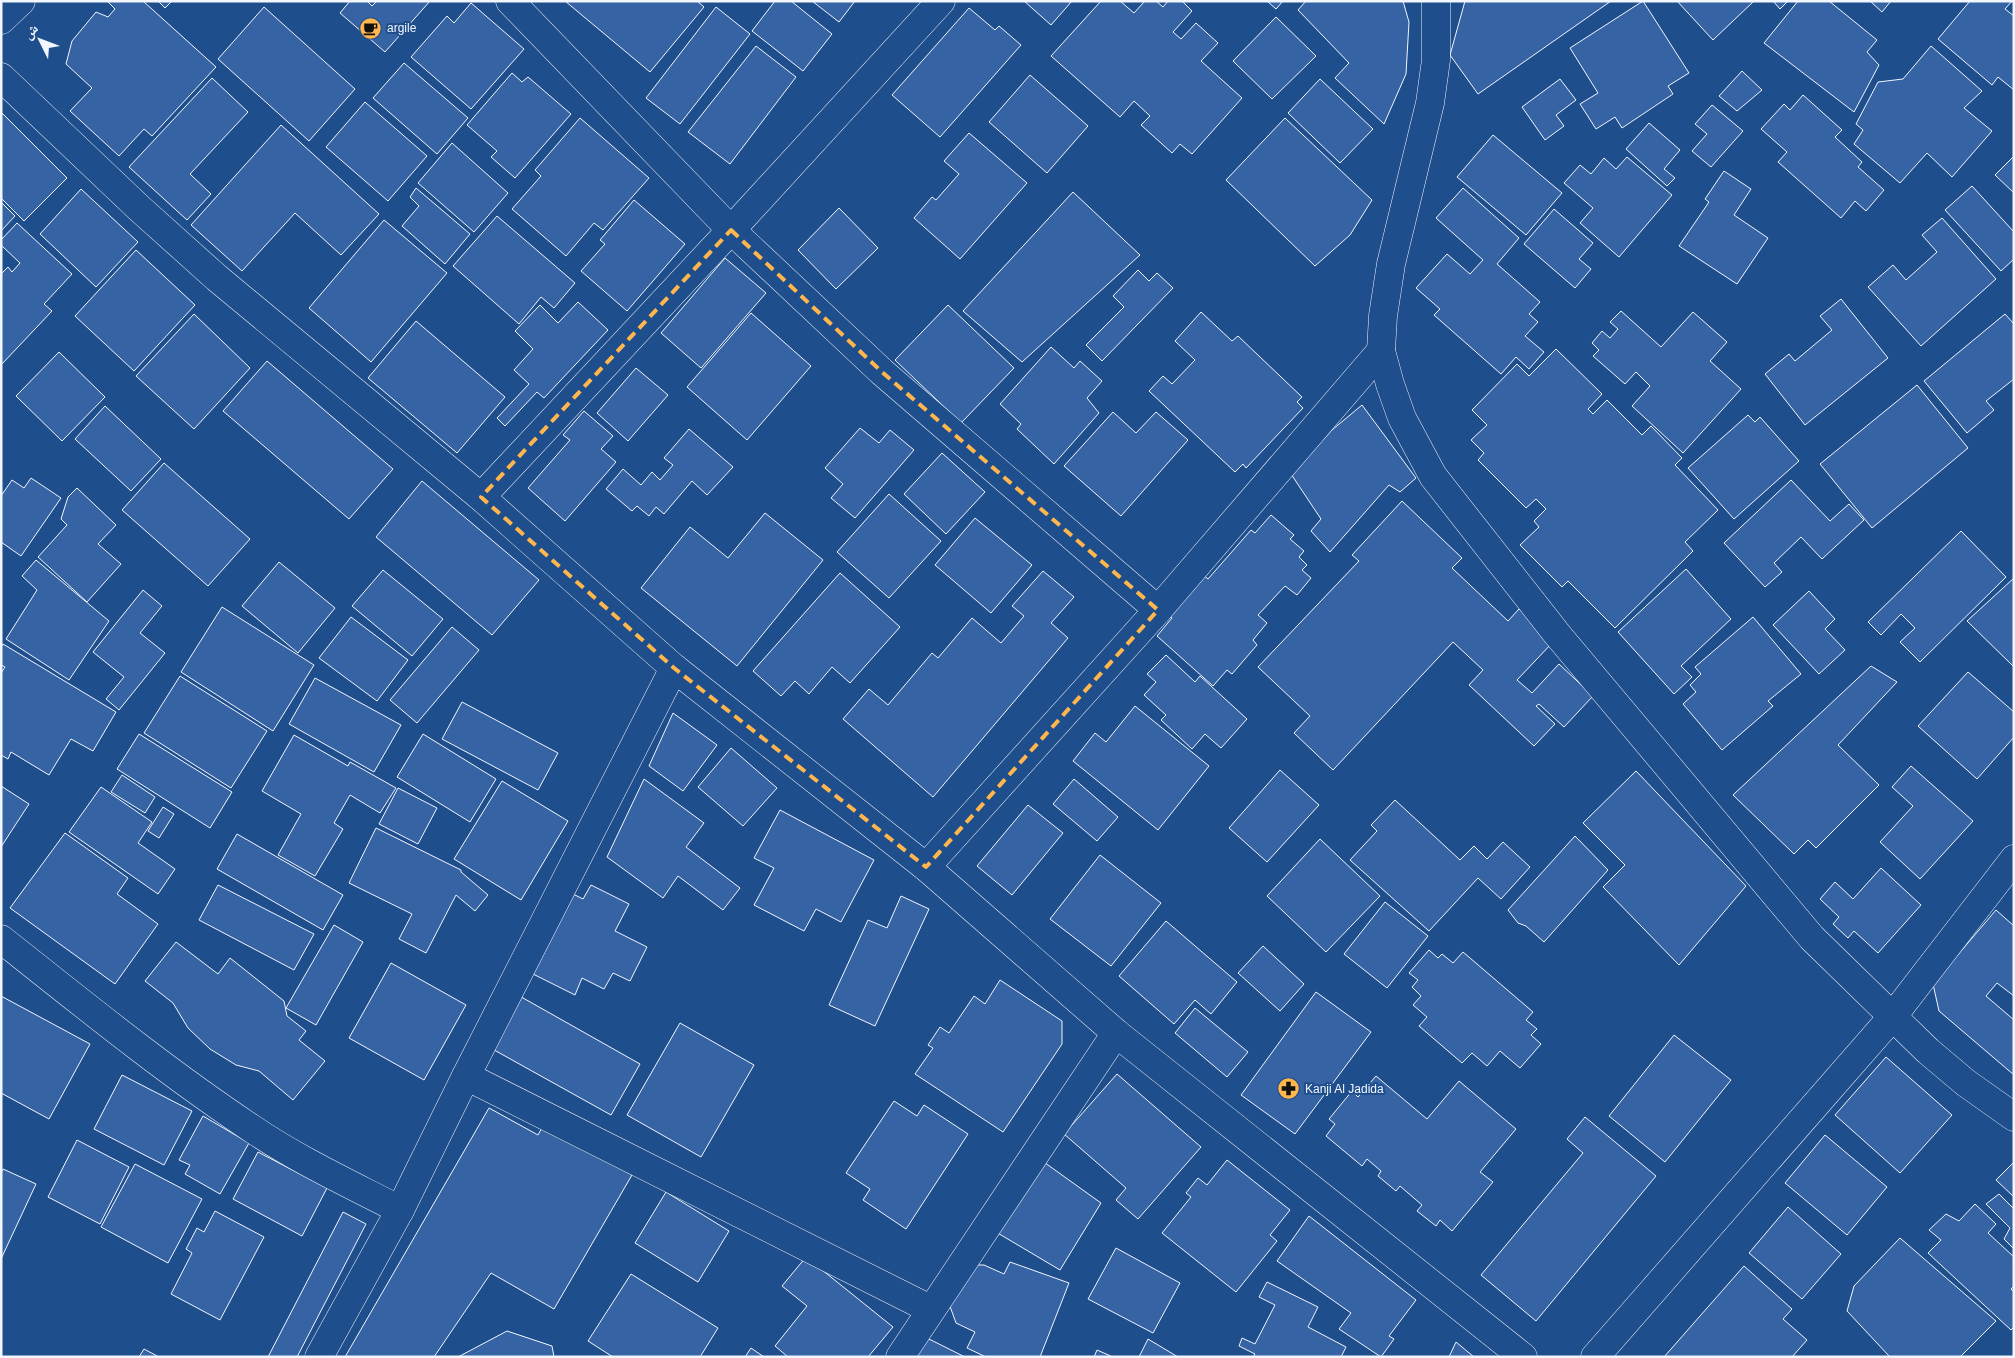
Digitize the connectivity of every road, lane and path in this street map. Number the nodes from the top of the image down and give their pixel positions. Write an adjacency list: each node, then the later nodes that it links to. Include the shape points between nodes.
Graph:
1 (21, 1): 5 (street)
2 (510, 1): 7 (street)
3 (941, 1): 7 (street)
4 (1436, 1): 8 (street, via 1436,60 1430,103 1392,264)
5 (1, 20)
6 (1, 77): 9 (street, via 217,278)
7 (732, 230): 9 (street); 10 (street, via 889,378)
8 (1381, 351): 10 (street); 15 (street, via 1402,418 1439,484 1557,634 1744,859 1812,938)
9 (482, 497): 11 (street)
10 (1158, 610): 13 (street)
11 (674, 668): 13 (street); 17 (street)
12 (2014, 859): 15 (street)
13 (926, 867): 16 (street)
14 (1, 939): 19 (street, via 153,1059 252,1129)
15 (1893, 1016): 18 (street, via 1966,1083); 24 (street)
16 (1116, 1033): 20 (street); 23 (street)
17 (466, 1076): 19 (street); 20 (street)
18 (2014, 1117)
19 (400, 1210): 21 (street)
20 (930, 1309): 22 (street)
21 (319, 1357)
22 (900, 1357)
23 (1523, 1357)
24 (1595, 1357)

